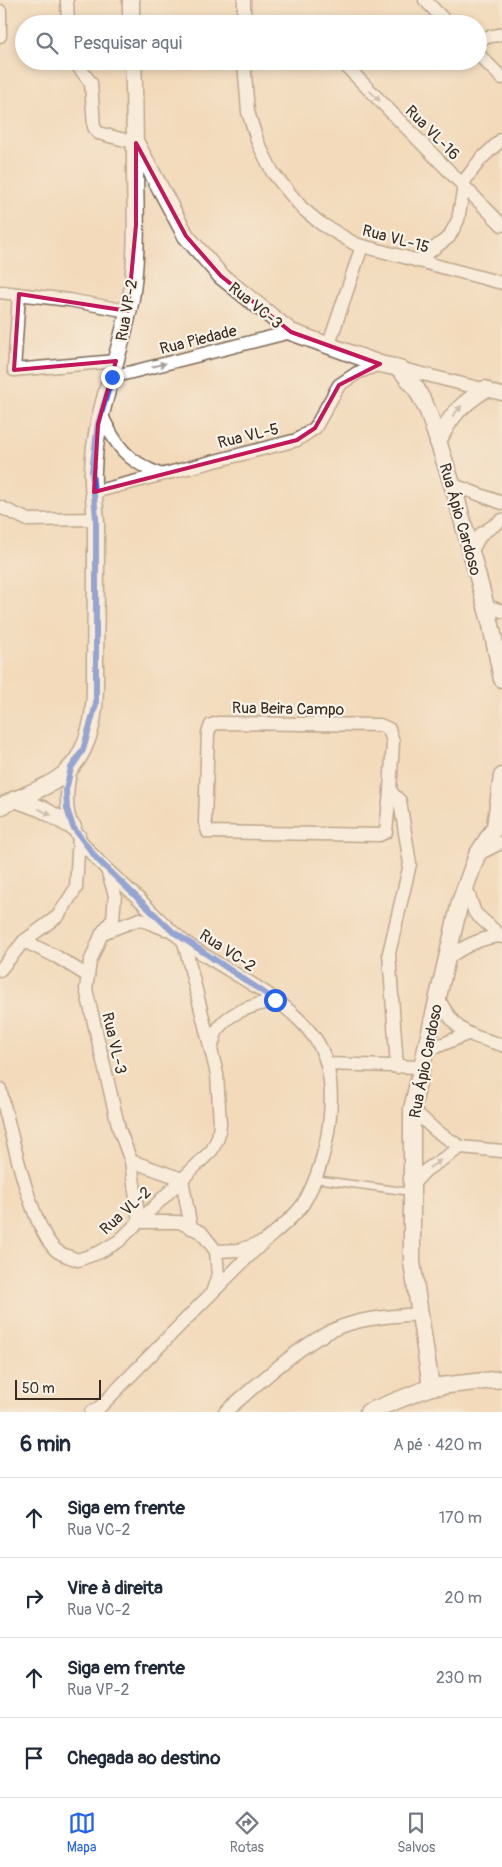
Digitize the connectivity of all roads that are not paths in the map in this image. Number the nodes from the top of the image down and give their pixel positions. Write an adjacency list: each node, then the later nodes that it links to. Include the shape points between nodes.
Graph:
1 (67, 0): 6 (street)
2 (131, 0): 7 (street)
3 (244, 0): 8 (street)
4 (429, 2): 9 (street)
5 (0, 11): 11 (street)
6 (68, 15)
7 (132, 15)
8 (244, 15)
9 (440, 15)
10 (502, 34): 12 (street)
11 (0, 36)
12 (487, 37)
13 (487, 63): 18 (street)
14 (82, 70): 20 (street, via 91,83 94,127 98,132)
15 (133, 70): 20 (street, Rua VP-2)
16 (246, 70): 23 (street, Rua VL-15, via 248,112 258,143 273,173 302,208 320,223)
17 (350, 70): 21 (street, Rua VL-16, one-way to 21)
18 (502, 78)
19 (502, 139): 21 (street, via 480,160)
20 (136, 143): 28 (street, Rua VP-2, via 136,225); 29 (street, Rua VC-3, via 186,236 221,276)
21 (463, 185): 22 (street, Rua VL-16); 24 (street, via 458,220 449,237)
22 (502, 225)
23 (362, 246): 24 (street, Rua VL-15); 30 (street)
24 (417, 260): 25 (street, Rua VL-15)
25 (502, 283)
26 (0, 292): 27 (street)
27 (19, 294): 28 (street); 33 (street, Rua Piedade, via 14,370)
28 (128, 311): 33 (street, Rua VP-2)
29 (291, 332): 30 (street, Rua VC-3); 33 (street, Rua Piedade, one-way to 29)
30 (328, 344): 31 (street, Rua VC-3)
31 (380, 364): 32 (street, Rua VC-3); 38 (street, Rua VL-5, via 339,385 316,428 297,440)
32 (399, 368): 34 (street, Rua VC-3); 37 (street, Rua Ápio Cardoso, via 416,388)
33 (114, 369): 36 (street, Rua VP-2)
34 (485, 390): 35 (street, Rua VC-3); 37 (street, one-way to 34, via 447,423 461,406)
35 (502, 394)
36 (101, 414): 38 (street, via 112,438 128,458); 40 (street, Rua VP-2, via 92,471)
37 (438, 442): 39 (street, Rua Ápio Cardoso)
38 (159, 474): 40 (street, Rua VL-5)
39 (452, 484): 41 (street); 45 (street, Rua Ápio Cardoso)
40 (94, 492): 43 (street, Rua VP-2)
41 (502, 503)
42 (0, 506): 43 (street, via 28,520)
43 (96, 519): 49 (street, Rua VP-2, via 96,704 83,750)
44 (502, 520): 45 (street, via 481,534)
45 (471, 552): 46 (street, Rua Ápio Cardoso)
46 (486, 606): 47 (street); 48 (street, Rua Ápio Cardoso)
47 (502, 611)
48 (501, 670)
49 (71, 768): 53 (street, Rua VP-2, via 40,791); 55 (street, Rua VC-2, via 66,790 67,809)
50 (502, 776): 52 (street, Rua Ápio Cardoso)
51 (390, 791): 51 (street, Rua Beira Campo, via 393,742 389,729 380,725 218,723 211,725 208,732 205,822 208,832 378,836 386,832); 75 (street, via 400,801 410,852 389,953)
52 (501, 795): 57 (street, Rua Ápio Cardoso, via 494,827)
53 (15, 800): 54 (street, Rua VP-2); 55 (street, one-way to 55, via 42,810)
54 (0, 808)
55 (76, 831): 58 (street, Rua VC-2); 63 (street, via 76,888 58,916)
56 (502, 842): 57 (street)
57 (477, 855): 59 (street, Rua Ápio Cardoso)
58 (106, 867): 60 (street, Rua VC-2); 61 (street, Rua VL-3, via 116,896 113,919)
59 (466, 884): 62 (street, via 475,913); 65 (street, Rua Ápio Cardoso)
60 (172, 931): 61 (street, via 140,919); 64 (street, Rua VC-2)
61 (102, 932): 67 (street, Rua VL-3)
62 (501, 937): 65 (street, via 486,937)
63 (24, 941): 66 (street); 67 (street)
64 (184, 942): 69 (street, Rua VC-2); 72 (street, Rua VL-2)
65 (446, 959): 68 (street, Rua Ápio Cardoso)
66 (0, 970)
67 (88, 976): 80 (street, Rua VL-3, via 86,989 119,1129)
68 (437, 996): 70 (street, via 449,1018); 73 (street, Rua Ápio Cardoso)
69 (275, 1000): 72 (street, via 246,1008 226,1021 217,1030); 74 (street, Rua VC-2, via 315,1038)
70 (467, 1034): 71 (street); 73 (street)
71 (502, 1045)
72 (211, 1052): 81 (street, Rua VL-2, via 217,1074 218,1138 212,1150)
73 (422, 1060): 75 (street); 77 (street, Rua Ápio Cardoso)
74 (327, 1064): 75 (street); 82 (street, Rua VC-2, via 331,1103 328,1133)
75 (398, 1067)
76 (0, 1089): 84 (street, Rua VL-2, via 32,1207 56,1250 78,1260 119,1241)
77 (412, 1109): 78 (street, via 436,1131); 83 (street, Rua Ápio Cardoso)
78 (461, 1147): 79 (street); 83 (street, one-way to 78, via 426,1170)
79 (502, 1151)
80 (132, 1161): 81 (street); 84 (street, Rua VL-3)
81 (182, 1179): 84 (street, Rua VL-2); 85 (street)
82 (315, 1179): 83 (lane); 86 (street, Rua VC-2, via 302,1206)
83 (412, 1188): 89 (street, Rua Ápio Cardoso, via 412,1262)
84 (139, 1222): 85 (street, via 179,1222)
85 (191, 1228): 87 (street, via 201,1232)
86 (262, 1242): 87 (street, via 239,1250); 88 (street, Rua VC-2)
87 (216, 1251): 88 (street, via 218,1275)
88 (212, 1292): 92 (street, Rua VC-2, via 98,1409)
89 (421, 1314): 91 (street, Rua Ápio Cardoso); 93 (street, via 349,1324 328,1332)
90 (502, 1379): 91 (street)
91 (431, 1387): 94 (street)
92 (91, 1412)
93 (225, 1412)
94 (368, 1412)

